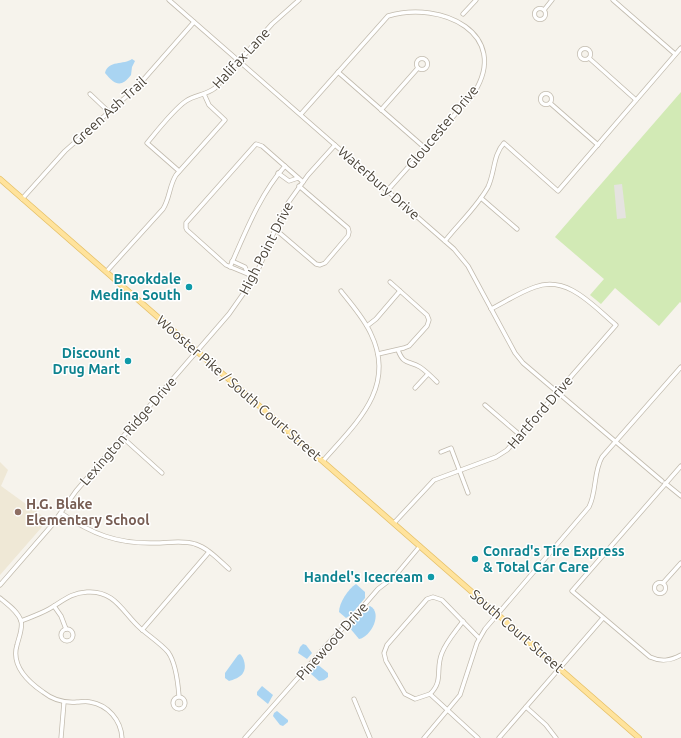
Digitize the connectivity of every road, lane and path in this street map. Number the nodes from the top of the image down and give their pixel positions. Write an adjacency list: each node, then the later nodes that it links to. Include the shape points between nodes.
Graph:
1 (299, 0): 14 (street, Halifax Lane, via 272,24)
2 (476, 0): 8 (street, via 462,13)
3 (552, 0): 7 (street)
4 (613, 0): 12 (street)
5 (172, 1): 9 (street, Waterbury Drive)
6 (399, 8): 16 (street, via 388,16)
7 (544, 10)
8 (469, 19)
9 (194, 22): 14 (street, Waterbury Drive); 22 (street, Green Ash Trail, via 137,87)
10 (478, 32): 26 (street, Gloucester Drive, via 483,45 484,59 480,81 474,93)
11 (681, 48): 12 (street)
12 (675, 54): 19 (street)
13 (589, 58): 19 (street)
14 (239, 61): 18 (street, Halifax Lane, via 215,88); 23 (street, Waterbury Drive)
15 (418, 68): 21 (street)
16 (338, 72): 21 (street); 23 (street)
17 (90, 94): 22 (street)
18 (204, 94): 28 (street, via 209,105 225,120); 28 (street, Halifax Lane, via 183,102 147,143)
19 (636, 100): 25 (street)
20 (550, 103): 25 (street)
21 (381, 110): 26 (street)
22 (109, 112): 35 (street, Green Ash Trail, via 62,154)
23 (300, 114): 24 (street, Waterbury Drive)
24 (335, 145): 32 (street, High Point Drive); 34 (street, Waterbury Drive)
25 (598, 145): 36 (street, via 558,191 504,142)
26 (425, 148): 34 (street, Gloucester Drive)
27 (285, 166): 29 (street); 30 (street); 41 (street, via 262,146 254,146 186,223 187,230)
28 (179, 171): 42 (street, via 173,179 166,205)
29 (278, 173): 30 (street, via 288,181); 40 (street)
30 (298, 178): 32 (street)
31 (0, 180): 35 (main road, Wooster Pike / South Court Street)
32 (303, 182): 33 (street, High Point Drive)
33 (299, 186): 37 (street, High Point Drive); 37 (street, via 348,228 348,236 325,263 319,265)
34 (387, 191): 39 (street, Waterbury Drive)
35 (22, 198): 42 (main road, Wooster Pike / South Court Street)
36 (482, 198): 38 (street); 39 (street)
37 (275, 229): 44 (street, High Point Drive)
38 (517, 229)
39 (444, 241): 48 (street, Waterbury Drive, via 468,266)
40 (232, 261): 41 (street); 43 (street, via 245,267)
41 (230, 267): 43 (street)
42 (106, 272): 51 (main road, Wooster Pike / South Court Street)
43 (248, 274): 44 (street)
44 (255, 277): 51 (street, High Point Drive, via 236,305)
45 (390, 282): 47 (street)
46 (342, 291): 49 (street)
47 (400, 291): 49 (street); 50 (street, via 427,315 429,320 411,344)
48 (491, 309): 57 (street, Waterbury Drive, via 519,358); 57 (street, Hartford Drive, via 535,286 555,284 579,294 616,325)
49 (367, 326): 52 (street)
50 (398, 350): 52 (street); 54 (street, via 403,359)
51 (197, 352): 60 (street, Lexington Ridge Drive); 63 (main road, Wooster Pike / South Court Street)
52 (378, 354): 63 (street, via 378,378 370,402 360,418)
53 (681, 367): 61 (street)
54 (428, 374): 55 (street); 56 (street)
55 (437, 382)
56 (416, 388)
57 (557, 392): 59 (street, Hartford Drive); 61 (street, Waterbury Drive)
58 (486, 405): 59 (street)
59 (520, 435): 65 (street, Hartford Drive, via 502,454)
60 (122, 437): 66 (street); 70 (street, Lexington Ridge Drive, via 76,491)
61 (616, 441): 67 (street, Waterbury Drive); 80 (street, via 597,467 594,496 586,512)
62 (442, 452): 65 (street, via 451,448)
63 (323, 461): 71 (main road, Wooster Pike / South Court Street)
64 (681, 466): 67 (street)
65 (460, 470): 68 (street); 71 (street, Hartford Drive, via 430,484)
66 (162, 473)
67 (664, 483): 69 (street, Waterbury Drive); 81 (street, via 572,591)
68 (468, 493)
69 (681, 496)
70 (61, 513): 73 (street, via 79,525 110,539 134,543 190,543); 77 (street, Lexington Ridge Drive)
71 (394, 524): 72 (main road, South Court Street)
72 (420, 546): 80 (main road, South Court Street); 97 (street, Pinewood Drive, via 395,576 378,589 333,638)
73 (209, 552): 75 (street); 85 (street)
74 (681, 563): 76 (street)
75 (229, 569)
76 (663, 584)
77 (0, 585)
78 (0, 598): 82 (street)
79 (54, 606): 82 (street); 84 (street); 85 (street, via 64,598 77,593 100,593 114,599)
80 (498, 614): 86 (street); 88 (main road, South Court Street)
81 (603, 618): 87 (street, via 650,657 666,660); 88 (street)
82 (21, 621): 92 (street, via 16,661 20,671 43,692)
83 (463, 621): 86 (street); 89 (street, via 442,652 438,666 439,679); 89 (street, via 440,598 430,598 387,645 384,652 386,661 405,694 415,699)
84 (66, 629)
85 (142, 630): 90 (street, via 168,652)
86 (479, 638): 94 (street, via 463,689)
87 (681, 655)
88 (560, 668): 93 (street); 103 (main road, South Court Street)
89 (430, 694): 94 (street)
90 (179, 696)
91 (354, 699): 98 (street)
92 (64, 702): 95 (street); 96 (street, via 89,702 104,707 116,719)
93 (526, 707): 101 (street); 102 (street, via 550,728)
94 (447, 711): 99 (street); 100 (street)
95 (60, 738)
96 (122, 738)
97 (245, 738)
98 (370, 738)
99 (424, 738)
100 (478, 738)
101 (499, 738)
102 (556, 738)
103 (639, 738)

